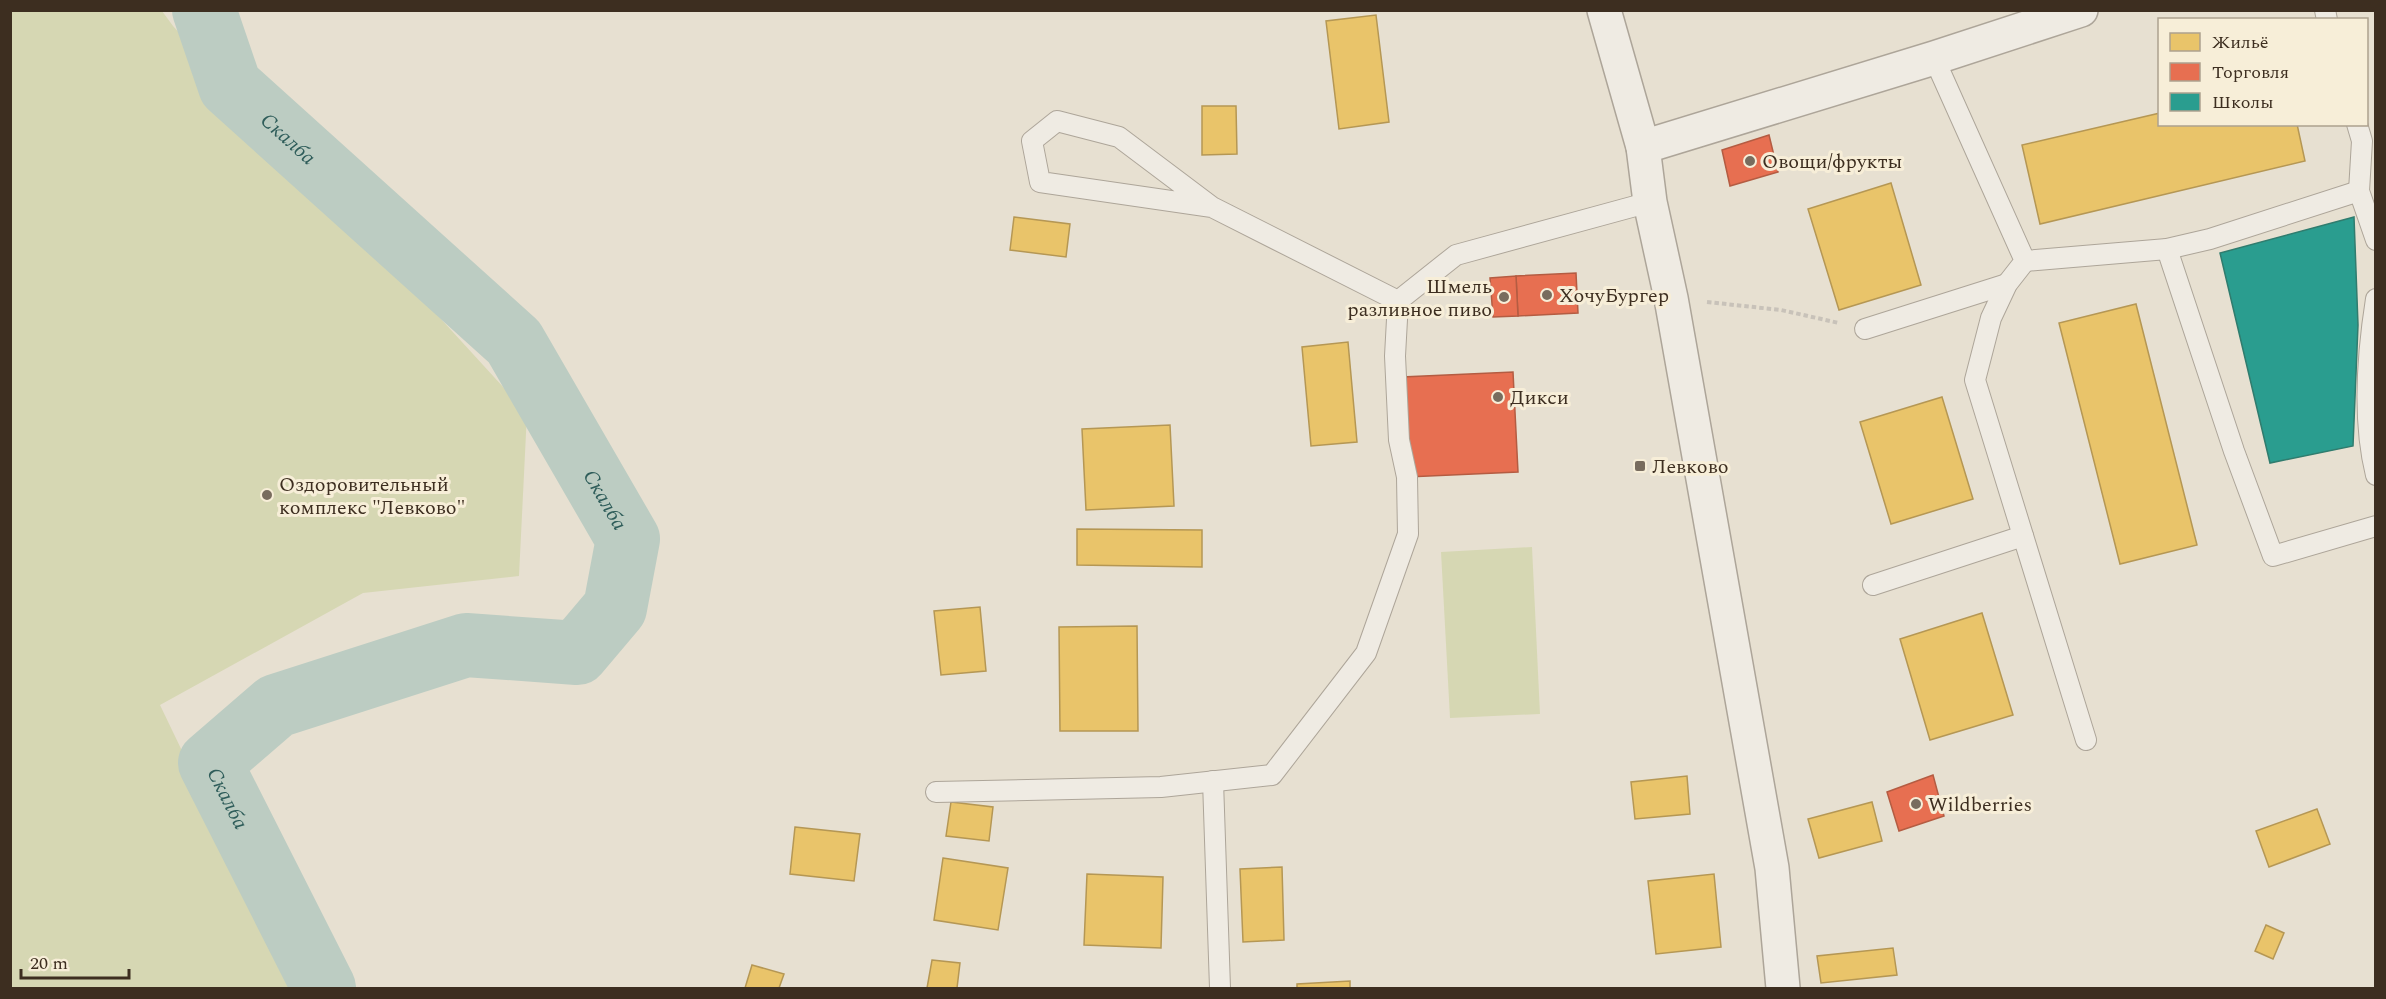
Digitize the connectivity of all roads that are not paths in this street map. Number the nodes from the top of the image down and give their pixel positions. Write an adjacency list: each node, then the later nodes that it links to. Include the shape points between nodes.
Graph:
1 (1604, 10): 5 (street)
2 (2081, 10): 3 (street)
3 (1934, 58): 5 (street); 11 (lane)
4 (2365, 134): 6 (lane)
5 (1643, 147): 7 (street)
6 (2359, 190): 9 (lane); 10 (lane, via 2210,239)
7 (1650, 202): 14 (lane, via 1456,255); 24 (street, via 1671,298 1772,868)
8 (1212, 207): 8 (lane, via 1119,137 1057,121 1032,141 1040,182); 14 (lane)
9 (2376, 240)
10 (2167, 249): 11 (lane); 17 (lane, via 2273,556)
11 (2025, 261): 12 (lane)
12 (2007, 284): 15 (lane); 18 (lane, via 1991,318 1975,380)
13 (2376, 299): 16 (lane, via 2368,351 2369,450)
14 (1398, 301): 21 (lane, via 1395,356 1399,440 1407,477 1408,534 1366,652 1272,775)
15 (1865, 329)
16 (2376, 475)
17 (2376, 526)
18 (2023, 536): 19 (lane); 20 (lane)
19 (1873, 585)
20 (2086, 740)
21 (1213, 781): 22 (lane, via 1161,787); 23 (lane)
22 (936, 792)
23 (1220, 988)
24 (1783, 988)

